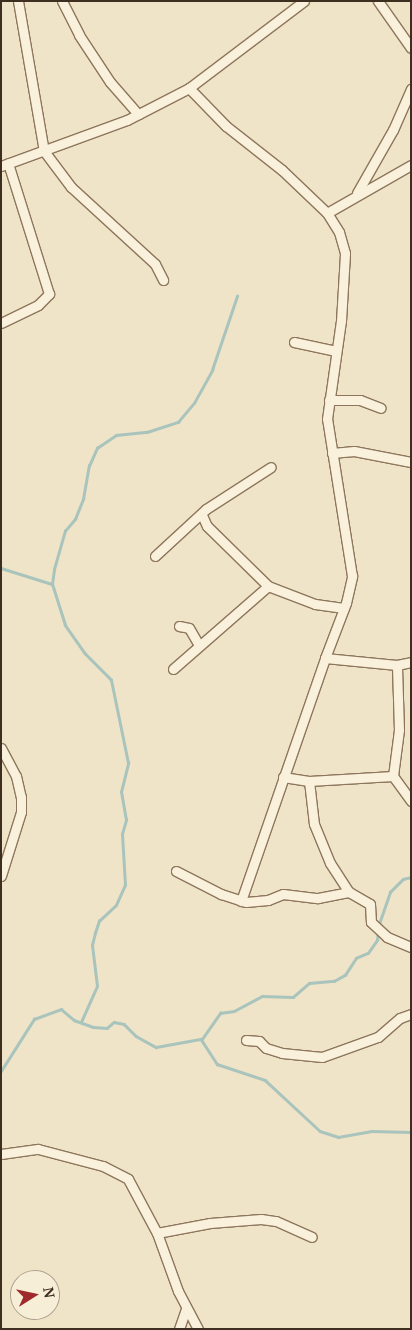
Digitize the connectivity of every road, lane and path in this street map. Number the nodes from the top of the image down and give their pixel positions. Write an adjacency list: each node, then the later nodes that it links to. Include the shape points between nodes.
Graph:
1 (18, 1): 9 (street)
2 (62, 1): 8 (street, via 79,35 110,82)
3 (304, 1): 6 (street)
4 (378, 1): 5 (street)
5 (411, 48)
6 (189, 88): 8 (street); 13 (street, via 226,126 282,170)
7 (411, 89): 12 (street, via 393,130)
8 (138, 114): 9 (street)
9 (44, 151): 10 (street); 14 (street, via 71,188 155,264)
10 (4, 162): 15 (street, via 49,294 38,305)
11 (411, 165): 12 (street)
12 (356, 195): 13 (street)
13 (327, 213): 17 (street, via 339,232 345,253)
14 (163, 280)
15 (1, 323)
16 (294, 342): 17 (street)
17 (336, 351): 18 (street)
18 (329, 400): 19 (street, via 360,400); 20 (street)
19 (381, 408)
20 (332, 453): 21 (street, via 354,451); 26 (street, via 352,576)
21 (411, 462)
22 (271, 467): 23 (street, via 206,509)
23 (202, 515): 24 (street); 25 (street, via 207,526)
24 (155, 556)
25 (268, 586): 26 (street, via 315,604); 28 (street)
26 (344, 608): 29 (street)
27 (179, 626): 28 (street, via 189,628)
28 (199, 645): 32 (street)
29 (325, 658): 31 (street); 35 (street)
30 (411, 662): 31 (street)
31 (397, 665): 34 (street, via 399,730)
32 (174, 669)
33 (1, 748): 39 (street, via 16,776 21,798 21,812)
34 (392, 776): 36 (street); 37 (street)
35 (283, 777): 36 (street); 41 (street)
36 (309, 782): 40 (street, via 310,811 318,836)
37 (411, 802)
38 (176, 871): 41 (street, via 188,880)
39 (1, 876)
40 (349, 892): 41 (street, via 318,898 283,894 268,900); 42 (street, via 370,904 371,922 378,929)
41 (241, 901)
42 (411, 947)
43 (411, 1014): 44 (street, via 400,1018 378,1037 322,1057 282,1053 266,1048 259,1041)
44 (246, 1040)
45 (1, 1154): 46 (street, via 38,1149 114,1170 128,1179)
46 (157, 1232): 47 (street, via 261,1219 276,1221); 48 (street)
47 (312, 1237)
48 (186, 1309): 49 (street); 50 (street)
49 (179, 1329)
50 (198, 1329)

